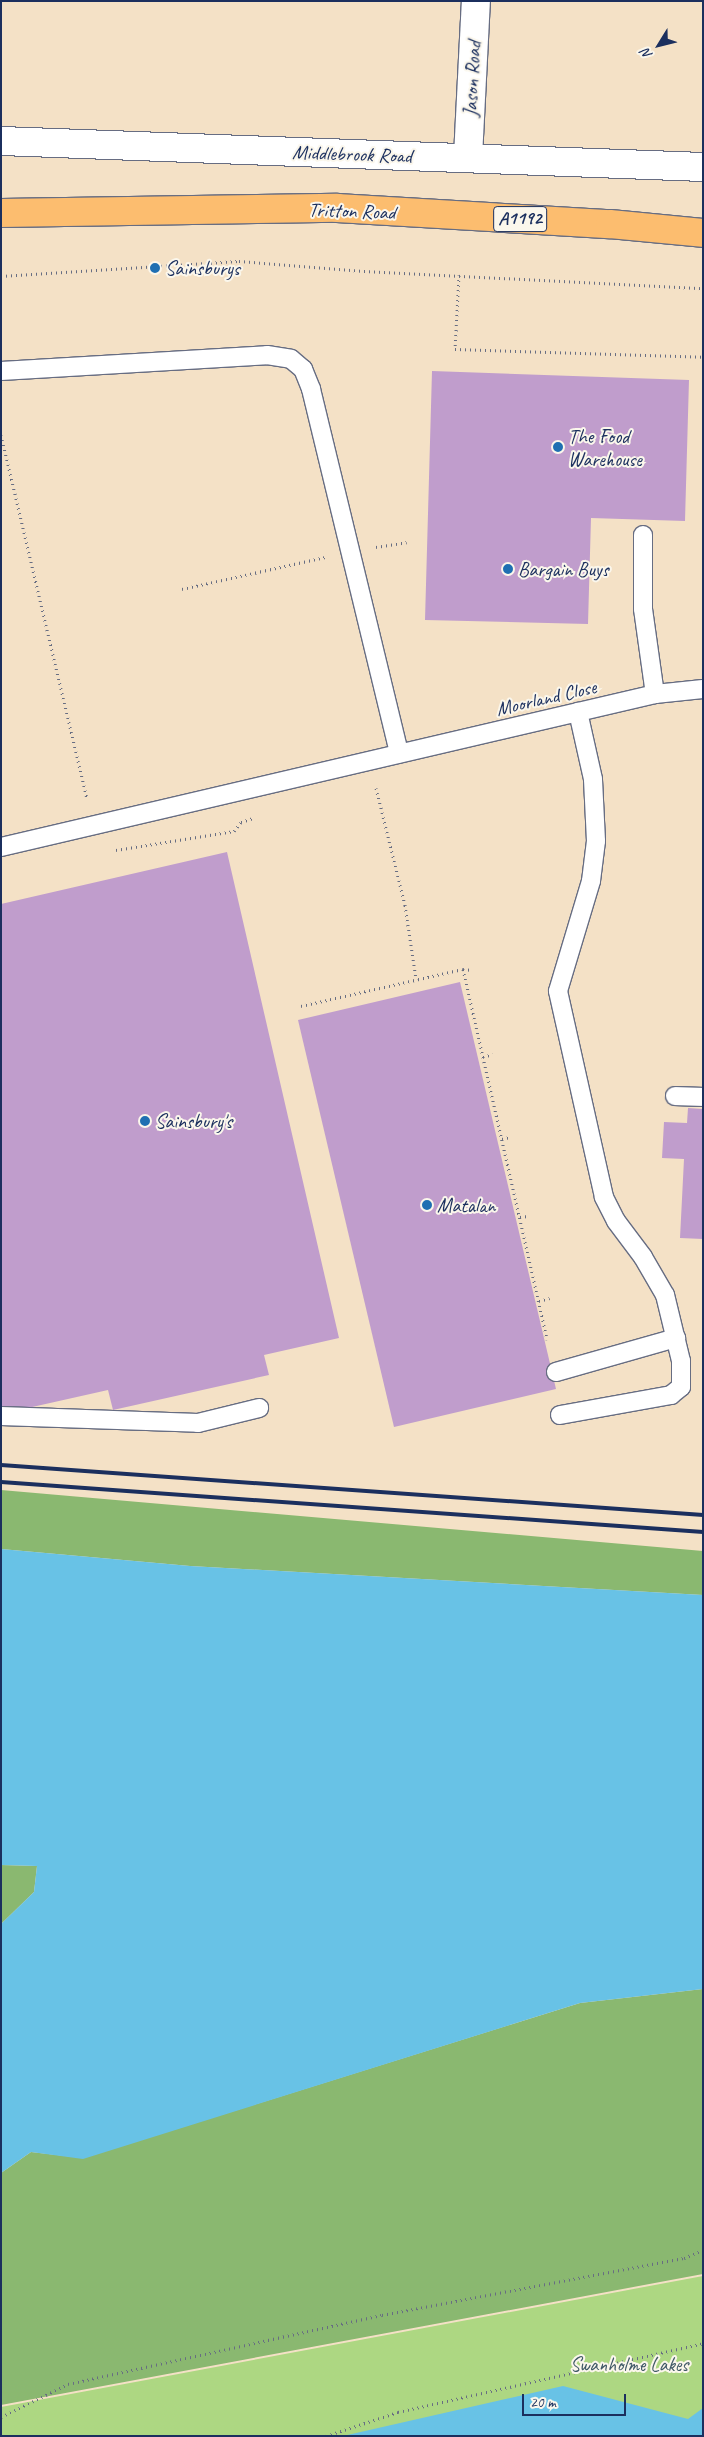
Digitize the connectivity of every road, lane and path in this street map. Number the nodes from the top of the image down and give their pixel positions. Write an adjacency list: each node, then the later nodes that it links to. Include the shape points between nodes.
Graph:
1 (476, 1): 3 (street, Jason Road)
2 (1, 141): 3 (street, Middlebrook Road)
3 (468, 158): 4 (street, Middlebrook Road)
4 (703, 167)
5 (1, 213): 6 (main road, Tritton Road / A1192, via 338,208 610,224)
6 (703, 233)
7 (459, 275): 8 (path, via 240,261); 9 (path); 10 (path, via 455,349)
8 (1, 276)
9 (703, 288)
10 (703, 356)
11 (1, 371): 15 (lane, via 267,355 291,359 303,369 312,389)
12 (1, 435): 23 (path)
13 (643, 535): 18 (lane, via 643,609)
14 (407, 542): 15 (path)
15 (350, 552): 16 (path); 20 (lane)
16 (182, 589)
17 (703, 689): 18 (lane, Moorland Close)
18 (655, 694): 19 (lane, Moorland Close)
19 (578, 712): 20 (lane, Moorland Close); 39 (lane, via 593,779 596,841 591,880 558,991 604,1197 665,1295)
20 (399, 754): 21 (lane, Moorland Close)
21 (369, 762): 23 (lane, Moorland Close); 27 (path, via 405,905)
22 (258, 817): 23 (path, via 241,822 234,831 100,853)
23 (94, 827): 24 (lane, Moorland Close)
24 (1, 847)
25 (463, 969): 26 (path); 27 (path); 30 (path)
26 (472, 970)
27 (416, 980): 28 (path)
28 (301, 1006)
29 (493, 1054): 30 (path)
30 (483, 1057): 34 (path)
31 (675, 1096): 32 (lane)
32 (703, 1097)
33 (510, 1137): 34 (path)
34 (502, 1139): 36 (path)
35 (528, 1216): 36 (path)
36 (520, 1217): 38 (path)
37 (550, 1298): 38 (path)
38 (539, 1301): 40 (path)
39 (676, 1338): 41 (lane); 43 (lane, via 681,1361 681,1387 671,1395)
40 (548, 1340)
41 (556, 1372)
42 (259, 1408): 44 (lane, via 198,1423)
43 (560, 1415)
44 (1, 1416)
45 (703, 2250): 47 (path, via 684,2258 382,2315 68,2384)
46 (703, 2343): 48 (path, via 398,2412)
47 (1, 2417)
48 (326, 2436)

